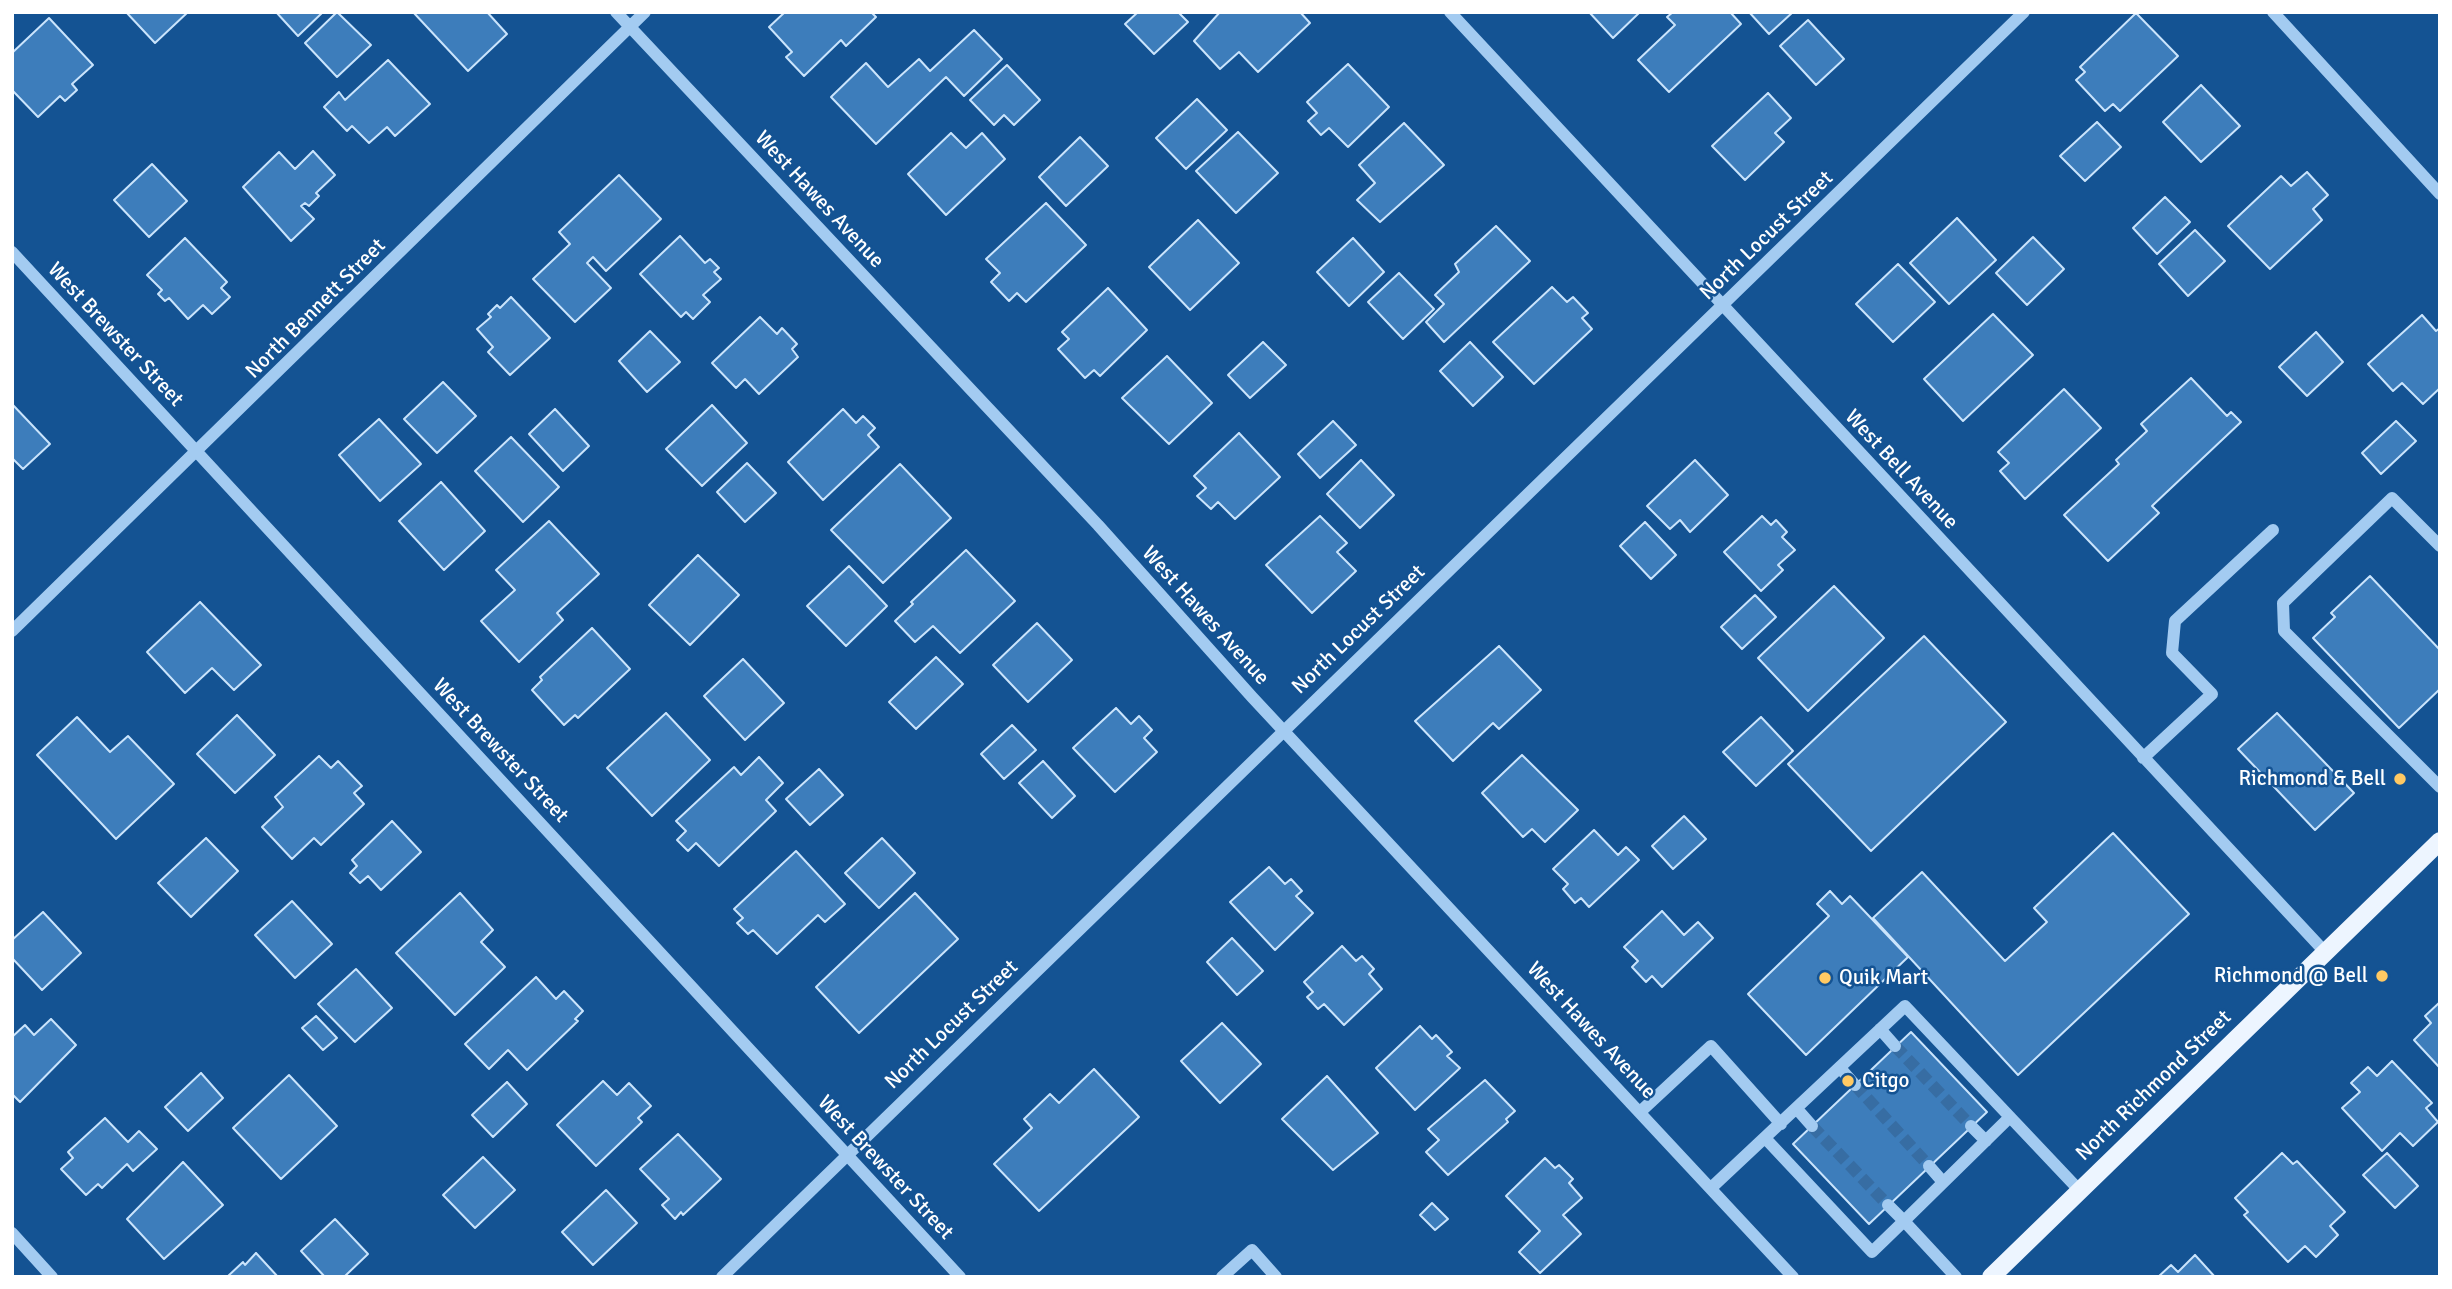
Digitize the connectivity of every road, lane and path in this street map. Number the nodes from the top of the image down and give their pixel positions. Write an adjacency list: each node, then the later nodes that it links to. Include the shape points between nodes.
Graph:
1 (616, 12): 6 (street, West Hawes Avenue)
2 (645, 12): 6 (street, North Bennett Street)
3 (1450, 12): 9 (street, West Bell Avenue)
4 (2024, 12): 9 (street, North Locust Street)
5 (2273, 12): 7 (street)
6 (630, 27): 10 (street, North Bennett Street); 14 (street, West Hawes Avenue)
7 (2440, 194)
8 (12, 252): 10 (street, West Brewster Street)
9 (1723, 307): 14 (street, North Locust Street); 15 (street, West Bell Avenue)
10 (198, 452): 13 (street, North Bennett Street); 31 (street, West Brewster Street)
11 (2273, 530): 15 (street, via 2175,621 2172,653 2212,694)
12 (2440, 546): 16 (street, via 2392,498 2283,603 2284,631)
13 (12, 631)
14 (1283, 729): 24 (street, West Hawes Avenue); 31 (street, North Locust Street)
15 (2143, 758): 18 (street, West Bell Avenue)
16 (2440, 787)
17 (2440, 841): 18 (main road, North Richmond Street)
18 (2325, 952): 35 (main road, North Richmond Street)
19 (1880, 1030): 20 (street); 21 (street); 25 (street, via 1905,1006)
20 (1895, 1046)
21 (1840, 1068): 22 (street); 23 (street)
22 (1855, 1085)
23 (1797, 1109): 26 (street); 27 (street)
24 (1640, 1112): 26 (street, via 1710,1046); 34 (street, West Hawes Avenue)
25 (2010, 1117): 30 (street); 35 (street)
26 (1781, 1124): 29 (street)
27 (1812, 1126)
28 (1971, 1126): 30 (street)
29 (1765, 1139): 34 (street); 37 (street, via 1872,1252)
30 (1986, 1141): 33 (street)
31 (847, 1156): 40 (street, North Locust Street); 41 (street, West Brewster Street)
32 (1929, 1166): 33 (street)
33 (1943, 1182): 37 (street)
34 (1712, 1188): 44 (street, West Hawes Avenue)
35 (2080, 1191): 46 (main road, North Richmond Street)
36 (1888, 1205): 37 (street)
37 (1904, 1221): 45 (street)
38 (12, 1233): 39 (street)
39 (52, 1277)
40 (722, 1277)
41 (960, 1277)
42 (1222, 1277): 43 (street, via 1252,1250)
43 (1276, 1277)
44 (1793, 1277)
45 (1956, 1277)
46 (1991, 1277)

